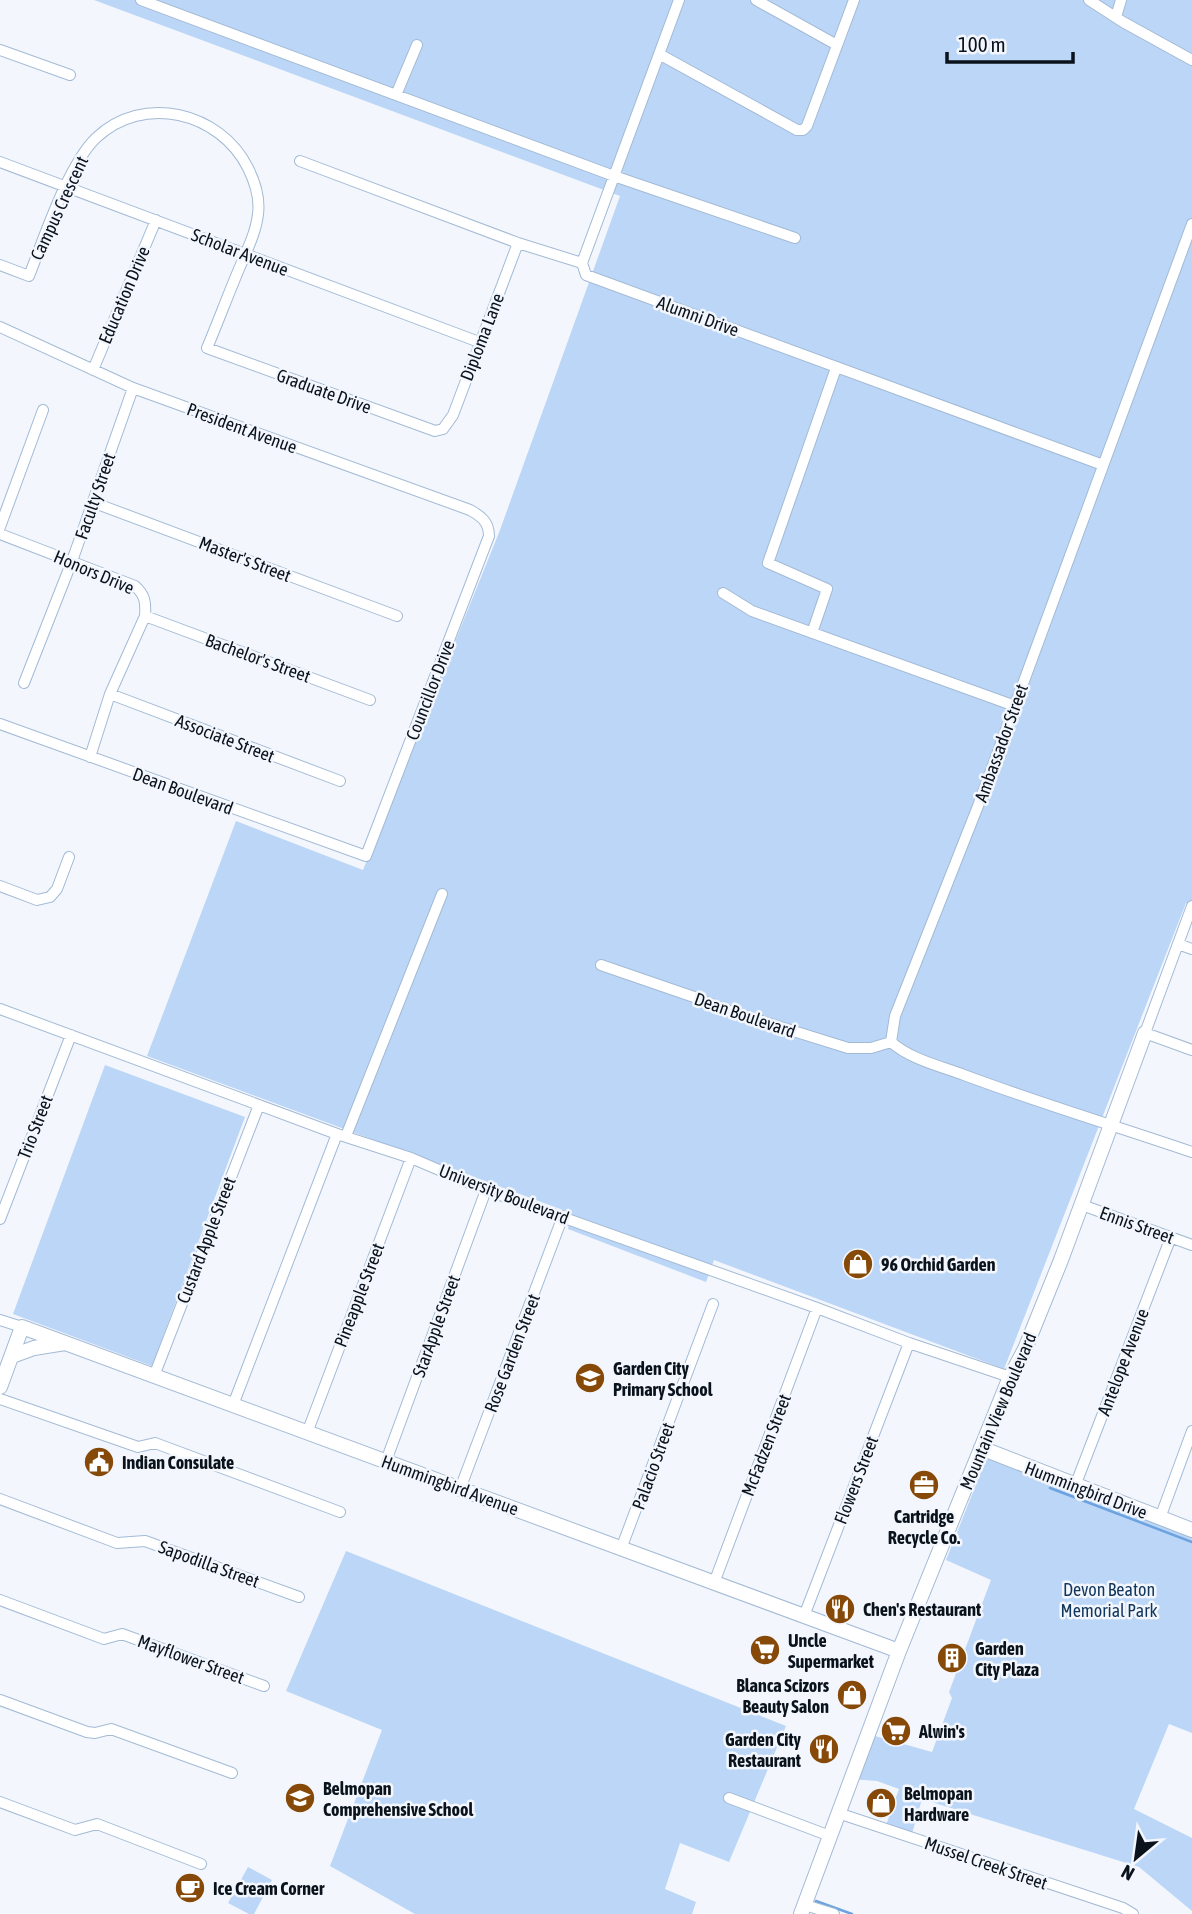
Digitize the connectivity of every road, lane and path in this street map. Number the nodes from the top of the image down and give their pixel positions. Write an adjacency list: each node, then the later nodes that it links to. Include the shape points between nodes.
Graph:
1 (141, 0): 14 (street)
2 (679, 0): 11 (street)
3 (756, 0): 8 (street)
4 (854, 0): 8 (street)
5 (1089, 0): 7 (street)
6 (1121, 0): 7 (street)
7 (1116, 17): 12 (street)
8 (837, 45): 11 (street, via 803,131)
9 (417, 46): 14 (street)
10 (0, 50): 13 (street)
11 (659, 54): 17 (street)
12 (1192, 60)
13 (70, 75)
14 (397, 95): 17 (street)
15 (300, 161): 22 (street, Alumni Drive)
16 (0, 162): 18 (street, Scholar Avenue)
17 (614, 176): 21 (street); 24 (street)
18 (66, 187): 19 (street, Scholar Avenue); 23 (street, Campus Crescent, via 78,160 110,127 149,114 192,118 228,140 253,178 258,212); 25 (street, Campus Crescent, via 29,276)
19 (156, 220): 23 (street, Scholar Avenue); 30 (street, Education Drive)
20 (1192, 224): 34 (street, Ambassador Street)
21 (794, 238)
22 (517, 243): 24 (street, Alumni Drive); 27 (street, Diploma Lane)
23 (245, 255): 27 (street, Scholar Avenue); 28 (street, Campus Crescent)
24 (582, 263): 29 (street, Alumni Drive, via 586,275)
25 (0, 265)
26 (0, 327): 30 (street, President Avenue)
27 (479, 342): 33 (street, Diploma Lane, via 453,415)
28 (207, 348): 33 (street, Graduate Drive, via 425,429)
29 (836, 368): 34 (street, Alumni Drive); 43 (street, via 768,563 827,589)
30 (93, 370): 31 (street, President Avenue)
31 (133, 388): 35 (street, Faculty Street); 36 (street, President Avenue, via 470,510)
32 (43, 410): 37 (street)
33 (443, 429)
34 (1103, 466): 47 (street, Ambassador Street)
35 (92, 502): 39 (street, Faculty Street); 42 (street, Master's Street)
36 (486, 522): 51 (street, Councillor Drive, via 489,536)
37 (0, 527)
38 (0, 534): 39 (street, Honors Drive)
39 (72, 561): 41 (street, Honors Drive, via 135,586 146,603); 44 (street, Faculty Street)
40 (723, 593): 43 (street, via 752,611)
41 (145, 616): 45 (street, Honors Drive); 46 (street, Bachelor's Street)
42 (397, 616)
43 (812, 633): 47 (street)
44 (24, 682)
45 (110, 694): 49 (street, Honors Drive); 50 (street, Associate Street)
46 (370, 700)
47 (1015, 706): 62 (street, Ambassador Street, via 895,1016)
48 (0, 724): 49 (street, Dean Boulevard)
49 (90, 757): 51 (street, Dean Boulevard)
50 (340, 781)
51 (366, 856)
52 (69, 858): 53 (street, via 50,897 37,900)
53 (0, 886)
54 (442, 894): 66 (street)
55 (1192, 906): 56 (street, Mountain View Boulevard)
56 (1178, 944): 57 (street); 60 (street, Mountain View Boulevard)
57 (1192, 949)
58 (601, 965): 62 (street, Dean Boulevard, via 848,1048)
59 (0, 1009): 61 (street, University Boulevard)
60 (1145, 1033): 63 (street); 65 (street, Mountain View Boulevard)
61 (71, 1035): 64 (street, University Boulevard); 72 (street, Trio Street)
62 (891, 1042): 65 (street, via 992,1085)
63 (1192, 1050)
64 (258, 1105): 66 (street, University Boulevard); 82 (street, Custard Apple Street)
65 (1110, 1123): 67 (street); 70 (street, Mountain View Boulevard)
66 (341, 1135): 68 (street, University Boulevard); 86 (street)
67 (1192, 1152)
68 (411, 1158): 69 (street, University Boulevard); 88 (street, Pineapple Street)
69 (486, 1190): 71 (street, University Boulevard); 90 (street, StarApple Street)
70 (1082, 1205): 73 (street, Ennis Street); 83 (street, Mountain View Boulevard)
71 (563, 1216): 76 (street, University Boulevard); 92 (street, Rose Garden Street)
72 (0, 1219)
73 (1171, 1237): 74 (street, Ennis Street); 91 (street, Antelope Avenue)
74 (1192, 1245)
75 (713, 1304): 97 (street, Palacio Street)
76 (817, 1308): 80 (street, University Boulevard); 98 (street, McFadzen Street)
77 (0, 1320): 78 (street, Hummingbird Avenue)
78 (22, 1327): 79 (street, Hummingbird Avenue); 81 (street)
79 (65, 1343): 81 (street); 82 (street, Hummingbird Avenue)
80 (909, 1343): 83 (street, University Boulevard); 101 (street, Flowers Street)
81 (12, 1356): 84 (street)
82 (154, 1376): 86 (street, Hummingbird Avenue)
83 (1010, 1377): 89 (street, Mountain View Boulevard)
84 (1, 1379)
85 (0, 1399): 94 (street, via 138,1447 155,1443)
86 (233, 1405): 88 (street, Hummingbird Avenue)
87 (1192, 1431): 95 (street)
88 (307, 1433): 90 (street, Hummingbird Avenue)
89 (981, 1448): 91 (street, Hummingbird Drive); 102 (street, Mountain View Boulevard)
90 (386, 1461): 92 (street, Hummingbird Avenue)
91 (1075, 1486): 95 (street, Hummingbird Drive)
92 (460, 1489): 97 (street, Hummingbird Avenue)
93 (0, 1499): 99 (street, Sapodilla Street, via 117,1543 145,1541)
94 (340, 1512)
95 (1160, 1518): 96 (street, Hummingbird Drive)
96 (1192, 1530)
97 (621, 1549): 98 (street, Hummingbird Avenue)
98 (714, 1583): 101 (street, Hummingbird Avenue)
99 (299, 1597)
100 (0, 1600): 103 (street, Mayflower Street, via 104,1639 122,1634)
101 (804, 1616): 102 (street, Hummingbird Avenue)
102 (900, 1651): 108 (street, Mountain View Boulevard)
103 (264, 1686)
104 (0, 1700): 105 (street, via 87,1732 111,1728)
105 (232, 1773)
106 (729, 1798): 109 (street)
107 (0, 1802): 110 (street, via 75,1830 97,1824)
108 (838, 1813): 109 (street, Mountain View Boulevard); 113 (street, Mussel Creek Street)
109 (830, 1836): 111 (street, Mountain View Boulevard)
110 (201, 1864)
111 (803, 1909): 112 (street)
112 (834, 1914)
113 (1133, 1914)

